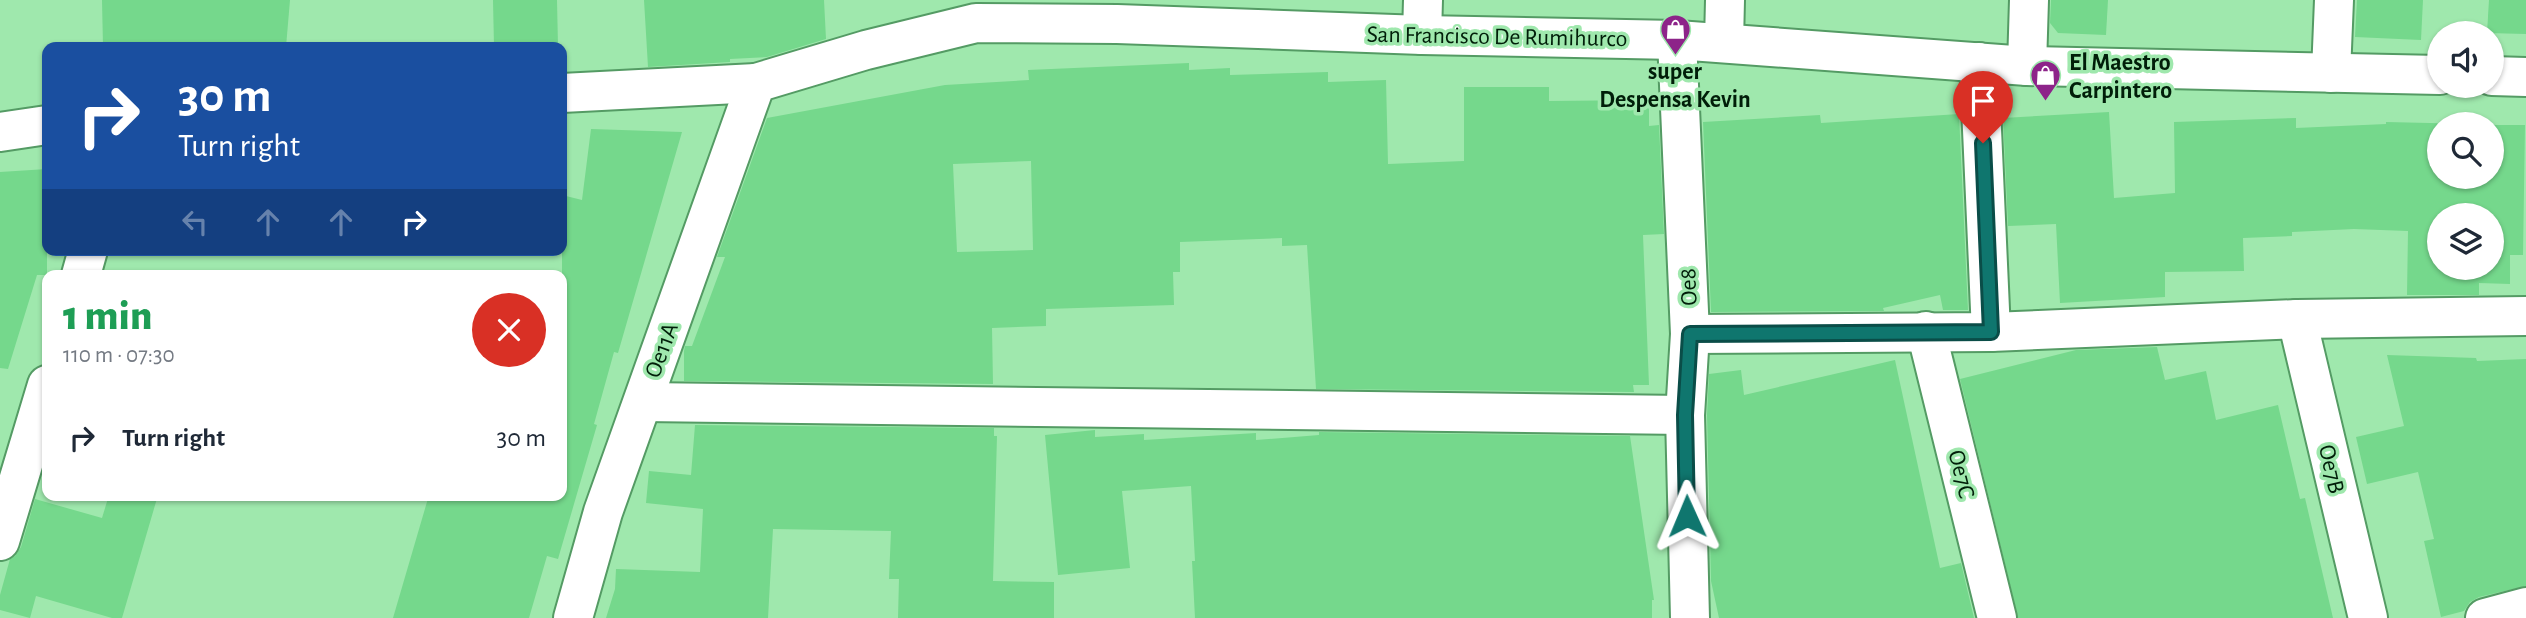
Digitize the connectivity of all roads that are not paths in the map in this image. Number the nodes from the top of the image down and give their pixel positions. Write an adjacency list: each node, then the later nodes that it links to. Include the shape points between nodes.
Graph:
1 (1725, 0): 7 (street)
2 (2029, 0): 9 (street)
3 (2334, 0): 10 (street)
4 (1117, 12): 5 (street, San Francisco De Rumihurco); 14 (street, San Francisco De Rumihurco, via 976,23)
5 (1423, 18): 6 (street, San Francisco De Rumihurco)
6 (1677, 40): 7 (street, San Francisco De Rumihurco); 22 (street, Oe8)
7 (1724, 43): 8 (street, San Francisco De Rumihurco)
8 (1979, 62): 9 (street, San Francisco De Rumihurco); 21 (street)
9 (2027, 66): 10 (street, San Francisco De Rumihurco)
10 (2331, 73): 11 (street, San Francisco De Rumihurco)
11 (2427, 75)
12 (2504, 76): 13 (street)
13 (2526, 76)
14 (756, 83): 15 (street, San Francisco De Rumihurco); 24 (street, Oe11A)
15 (567, 93)
16 (42, 126): 17 (street)
17 (0, 132)
18 (2526, 316): 19 (street)
19 (2297, 319): 21 (street); 31 (street, Oe7B)
20 (1926, 331): 21 (street); 22 (street); 30 (street, Oe7C)
21 (1991, 332)
22 (1690, 334): 25 (street, Oe8)
23 (42, 402): 26 (street)
24 (643, 402): 25 (street); 28 (street, Oe11A, via 603,512)
25 (1685, 415): 29 (street, Oe8)
26 (0, 541)
27 (2526, 607): 32 (street)
28 (572, 618)
29 (1690, 618)
30 (1997, 618)
31 (2368, 618)
32 (2485, 618)

